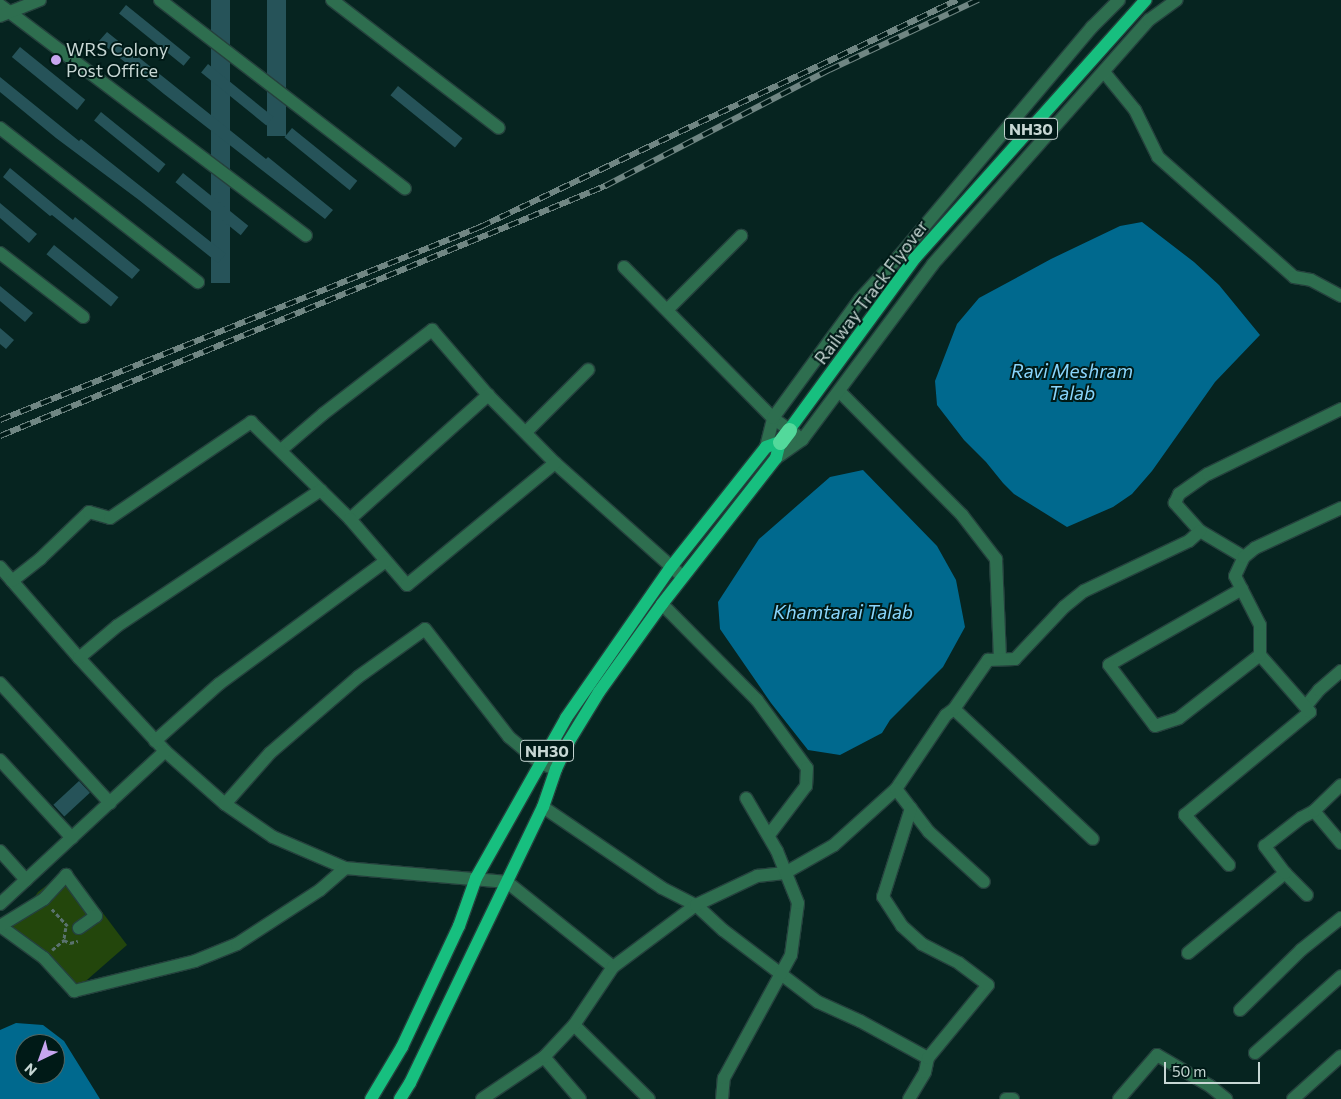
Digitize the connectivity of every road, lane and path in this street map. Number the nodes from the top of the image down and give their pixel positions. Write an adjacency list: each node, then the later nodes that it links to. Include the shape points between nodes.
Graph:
1 (40, 0): 7 (street)
2 (160, 0): 11 (street)
3 (332, 0): 10 (street)
4 (1118, 0): 24 (street, via 860,299)
5 (1146, 0): 26 (main road, Railway Track Flyover / NH30, via 915,258)
6 (1177, 0): 8 (street, via 1149,20)
7 (3, 11): 12 (street)
8 (1104, 72): 17 (street, via 1135,110 1158,157 1294,277 1311,280); 21 (street, via 932,264)
9 (0, 128): 16 (street)
10 (499, 128)
11 (404, 189)
12 (306, 236)
13 (740, 236): 18 (street)
14 (0, 253): 19 (street)
15 (624, 268): 18 (street)
16 (198, 282)
17 (1341, 296)
18 (668, 310): 24 (street)
19 (83, 316)
20 (588, 370): 25 (street)
21 (839, 391): 27 (street); 45 (street, via 962,515 996,558)
22 (488, 395): 25 (street); 28 (street, via 432,330); 33 (street)
23 (1341, 409): 34 (street, via 1208,474 1179,494 1175,503)
24 (773, 418): 26 (street); 26 (street)
25 (526, 432): 30 (street)
26 (778, 440): 27 (street); 29 (main road, NH30); 38 (main road, NH30)
27 (802, 440): 29 (street)
28 (281, 450): 31 (street); 40 (street, via 251,422 110,518 89,512)
29 (776, 458): 39 (main road, NH30)
30 (556, 463): 36 (street, via 407,585); 38 (street)
31 (322, 490): 33 (street); 44 (street, via 116,626)
32 (1341, 508): 35 (street, via 1256,548)
33 (350, 519): 36 (street)
34 (1200, 530): 35 (street); 45 (street, via 1188,541 1084,591 1064,607 1015,660)
35 (1244, 557): 41 (street, via 1235,576)
36 (386, 561): 50 (street, via 220,684)
37 (0, 567): 40 (street)
38 (671, 567): 39 (street); 53 (main road, NH30, via 566,718)
39 (683, 577): 42 (main road, NH30)
40 (12, 580): 44 (street)
41 (1242, 589): 43 (street, via 1260,625); 43 (street, via 1109,665 1155,726 1179,718)
42 (662, 604): 54 (main road, NH30, via 599,692); 63 (street, via 757,700 807,768 806,786)
43 (1260, 655): 48 (street)
44 (79, 658): 50 (street)
45 (1000, 659): 49 (street, via 988,660)
46 (1341, 671): 48 (street)
47 (0, 683): 58 (street)
48 (1306, 706): 68 (street, via 1310,712 1185,815)
49 (954, 709): 56 (street, via 946,714); 65 (street)
50 (155, 741): 51 (street)
51 (165, 751): 58 (street); 59 (street)
52 (0, 760): 64 (street)
53 (540, 763): 54 (street); 59 (street, via 509,737 425,629 358,677 270,753); 72 (main road, NH30, via 524,797)
54 (556, 768): 60 (main road, NH30)
55 (1341, 785): 62 (street)
56 (896, 789): 61 (street); 70 (street, via 834,846)
57 (746, 798): 63 (street)
58 (110, 803): 64 (street)
59 (225, 804): 69 (street, via 273,837)
60 (543, 807): 74 (main road, NH30); 79 (street, via 662,888)
61 (911, 808): 75 (street, via 928,832); 92 (street, via 883,896 902,926 922,944 959,963 988,985)
62 (1314, 811): 66 (street); 71 (street, via 1265,846)
63 (769, 835): 70 (street)
64 (72, 838): 73 (street)
65 (1093, 840)
66 (1341, 843)
67 (0, 850): 73 (street)
68 (1229, 865)
69 (345, 868): 72 (street); 81 (street, via 320,890 237,944 194,961 74,991 44,958)
70 (785, 873): 79 (street, via 757,876); 85 (street, via 798,903 791,955)
71 (1285, 873): 76 (street); 83 (street)
72 (476, 878): 74 (street); 93 (main road, NH30, via 459,926 402,1047)
73 (26, 880): 78 (street)
74 (507, 882): 84 (street); 94 (main road, NH30)
75 (984, 882)
76 (1307, 895)
77 (44, 899): 81 (street); 82 (path); 82 (street, via 66,875 96,916)
78 (0, 904)
79 (696, 905): 84 (street); 85 (street, via 722,930)
80 (1341, 918): 87 (street, via 1301,950)
81 (0, 926)
82 (72, 928): 82 (path, via 80,936 77,942 70,943 64,940)
83 (1188, 953)
84 (613, 967): 88 (street)
85 (782, 975): 92 (street, via 818,1002); 98 (street, via 724,1078)
86 (1341, 976): 89 (street)
87 (1240, 1010)
88 (574, 1025): 91 (street); 97 (street)
89 (1255, 1053)
90 (1341, 1056): 104 (street)
91 (544, 1057): 95 (street); 96 (street)
92 (928, 1058): 99 (street, via 925,1072)
93 (371, 1099)
94 (400, 1099)
95 (482, 1099)
96 (580, 1099)
97 (649, 1099)
98 (722, 1099)
99 (909, 1099)
100 (1006, 1099): 101 (street)
101 (1013, 1099)
102 (1119, 1099): 103 (street, via 1157,1055)
103 (1226, 1099)
104 (1293, 1099)

